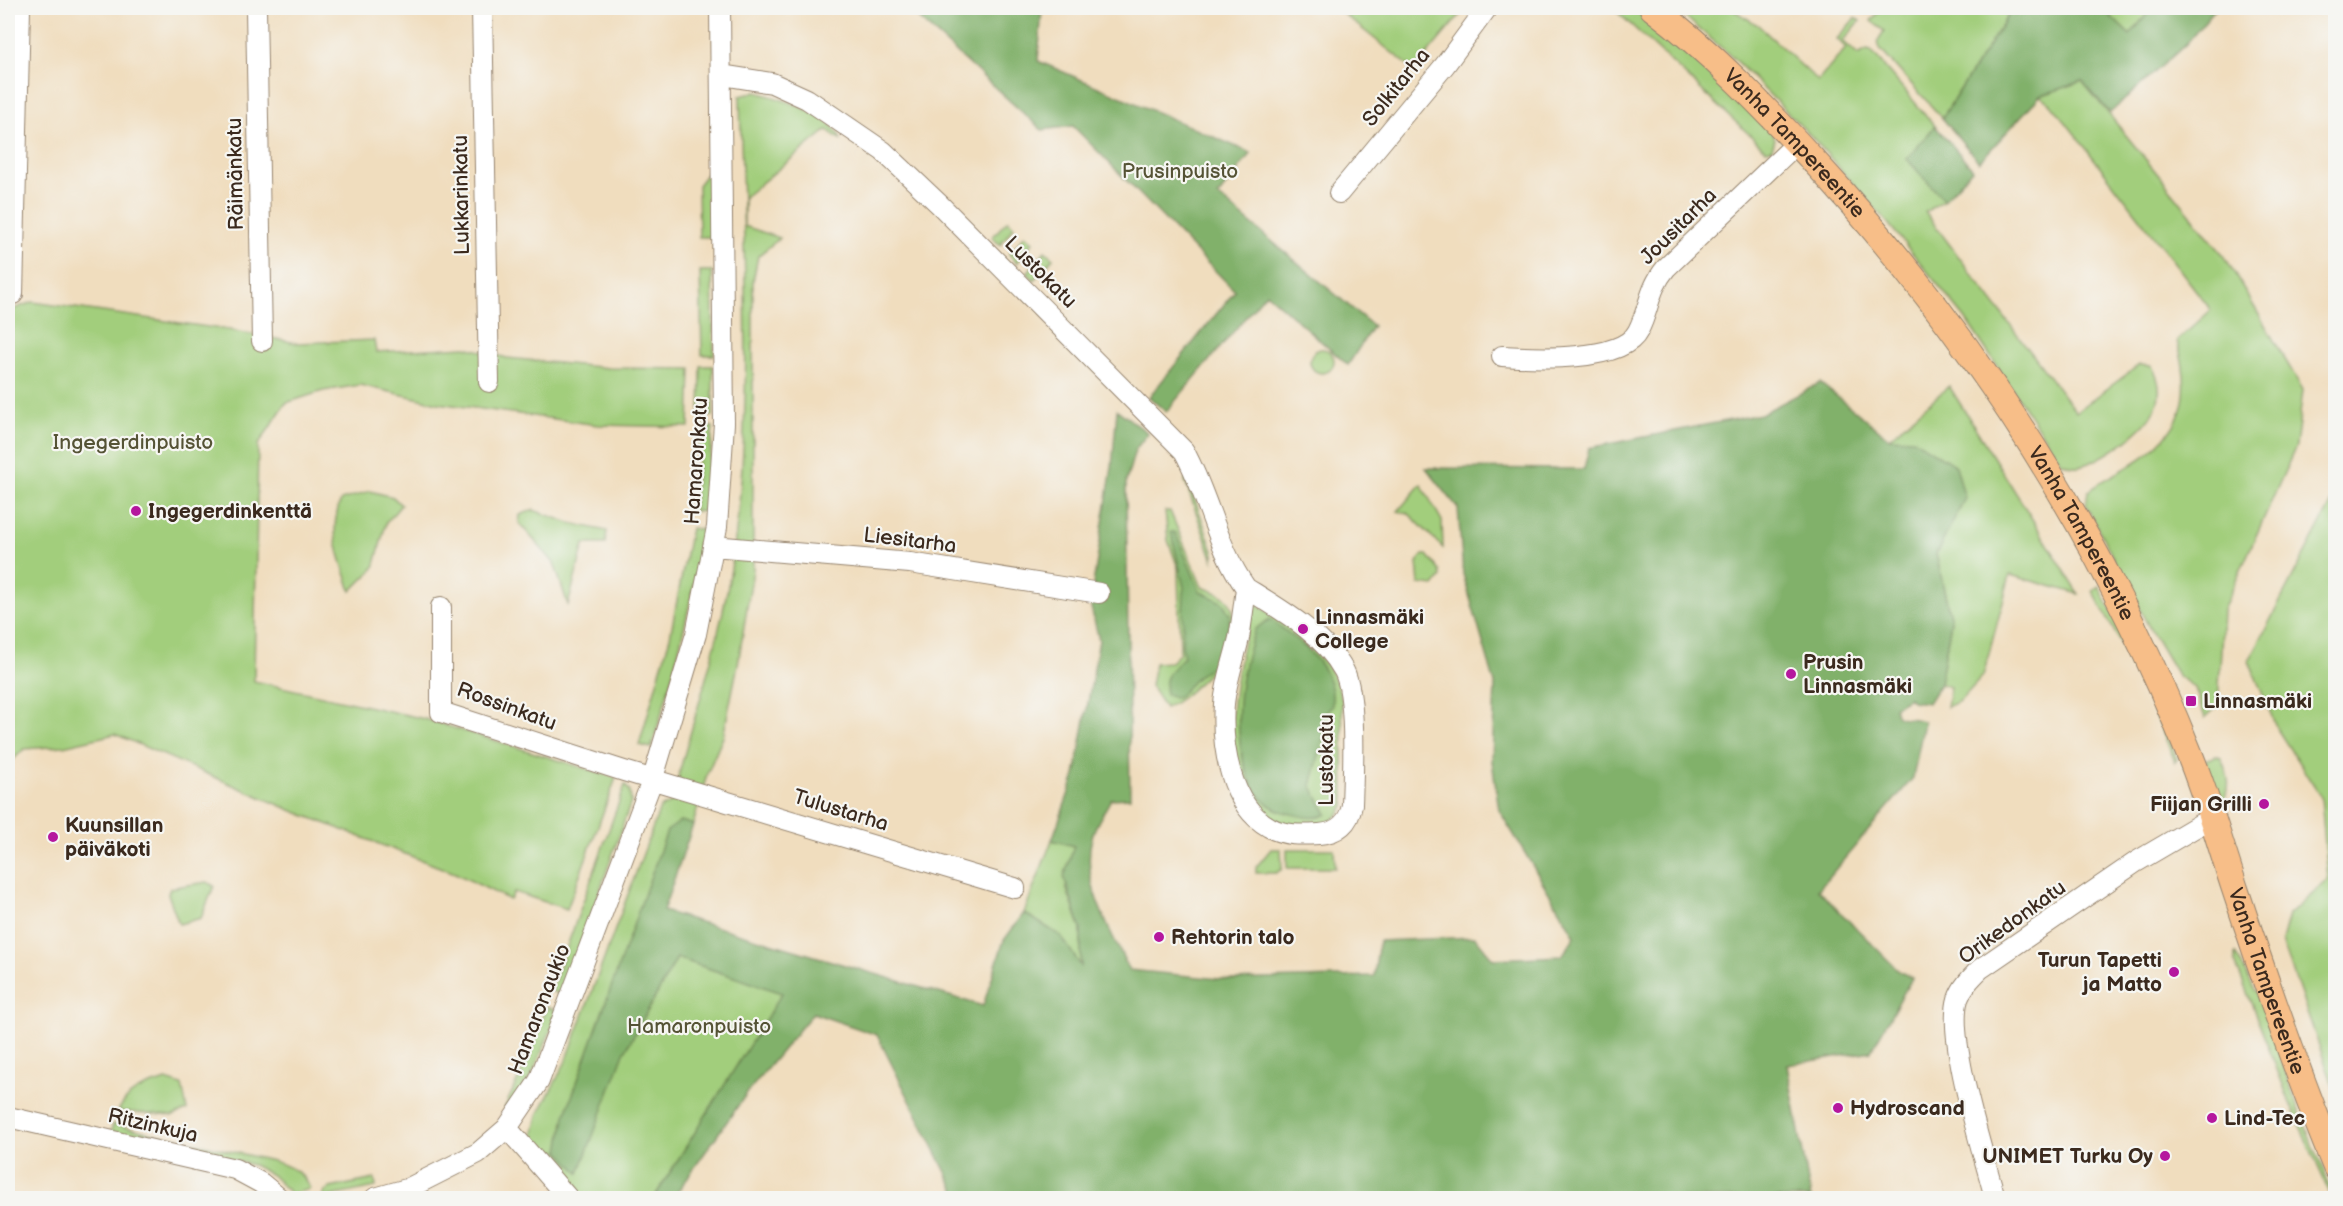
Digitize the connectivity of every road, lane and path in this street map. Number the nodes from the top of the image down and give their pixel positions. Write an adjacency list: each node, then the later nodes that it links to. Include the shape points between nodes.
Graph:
1 (20, 8): 10 (street)
2 (256, 8): 11 (street, Räimänkatu)
3 (482, 8): 13 (street, Lukkarinkatu)
4 (720, 8): 7 (street, Hamaronkatu)
5 (1487, 8): 9 (street, Solkitarha)
6 (1653, 8): 8 (main road, Vanha Tampereentie, via 1735,79)
7 (722, 75): 14 (street, Hamaronkatu, via 724,423); 15 (street, Lustokatu, via 772,83 807,99 883,152 939,204 1184,451 1204,492 1230,567)
8 (1797, 143): 12 (street, Jousitarha, via 1654,282 1639,330 1630,341 1558,359); 19 (main road, Vanha Tampereentie, via 1916,280 2005,402 2060,489 2153,668)
9 (1339, 193)
10 (13, 294)
11 (262, 341)
12 (1502, 356)
13 (489, 382)
14 (713, 546): 16 (street, Liesitarha, via 910,562); 18 (street, Hamaronkatu, via 696,634)
15 (1246, 588): 15 (street, Lustokatu, via 1224,705 1226,749 1238,790 1268,827 1281,832 1335,831 1350,816 1352,805 1351,718 1345,673 1335,657 1306,630)
16 (1099, 593)
17 (441, 607): 18 (street, Rossinkatu, via 441,712)
18 (653, 778): 20 (street, Tulustarha); 21 (street, Hamaronkatu)
19 (2211, 818): 24 (main road, Vanha Tampereentie, via 2284,1036); 28 (street, Orikedonkatu, via 2136,862 1980,969 1965,986 1959,998 1955,1032)
20 (1015, 888)
21 (606, 902): 23 (street, Hamaronaukio, via 548,1062 525,1106)
22 (8, 1117): 25 (street, Ritzinkuja, via 236,1169)
23 (507, 1128): 26 (street, Hamaronaukio, via 478,1153 443,1173); 27 (street)
24 (2336, 1167)
25 (279, 1198)
26 (375, 1198)
27 (568, 1198)
28 (1995, 1198)

